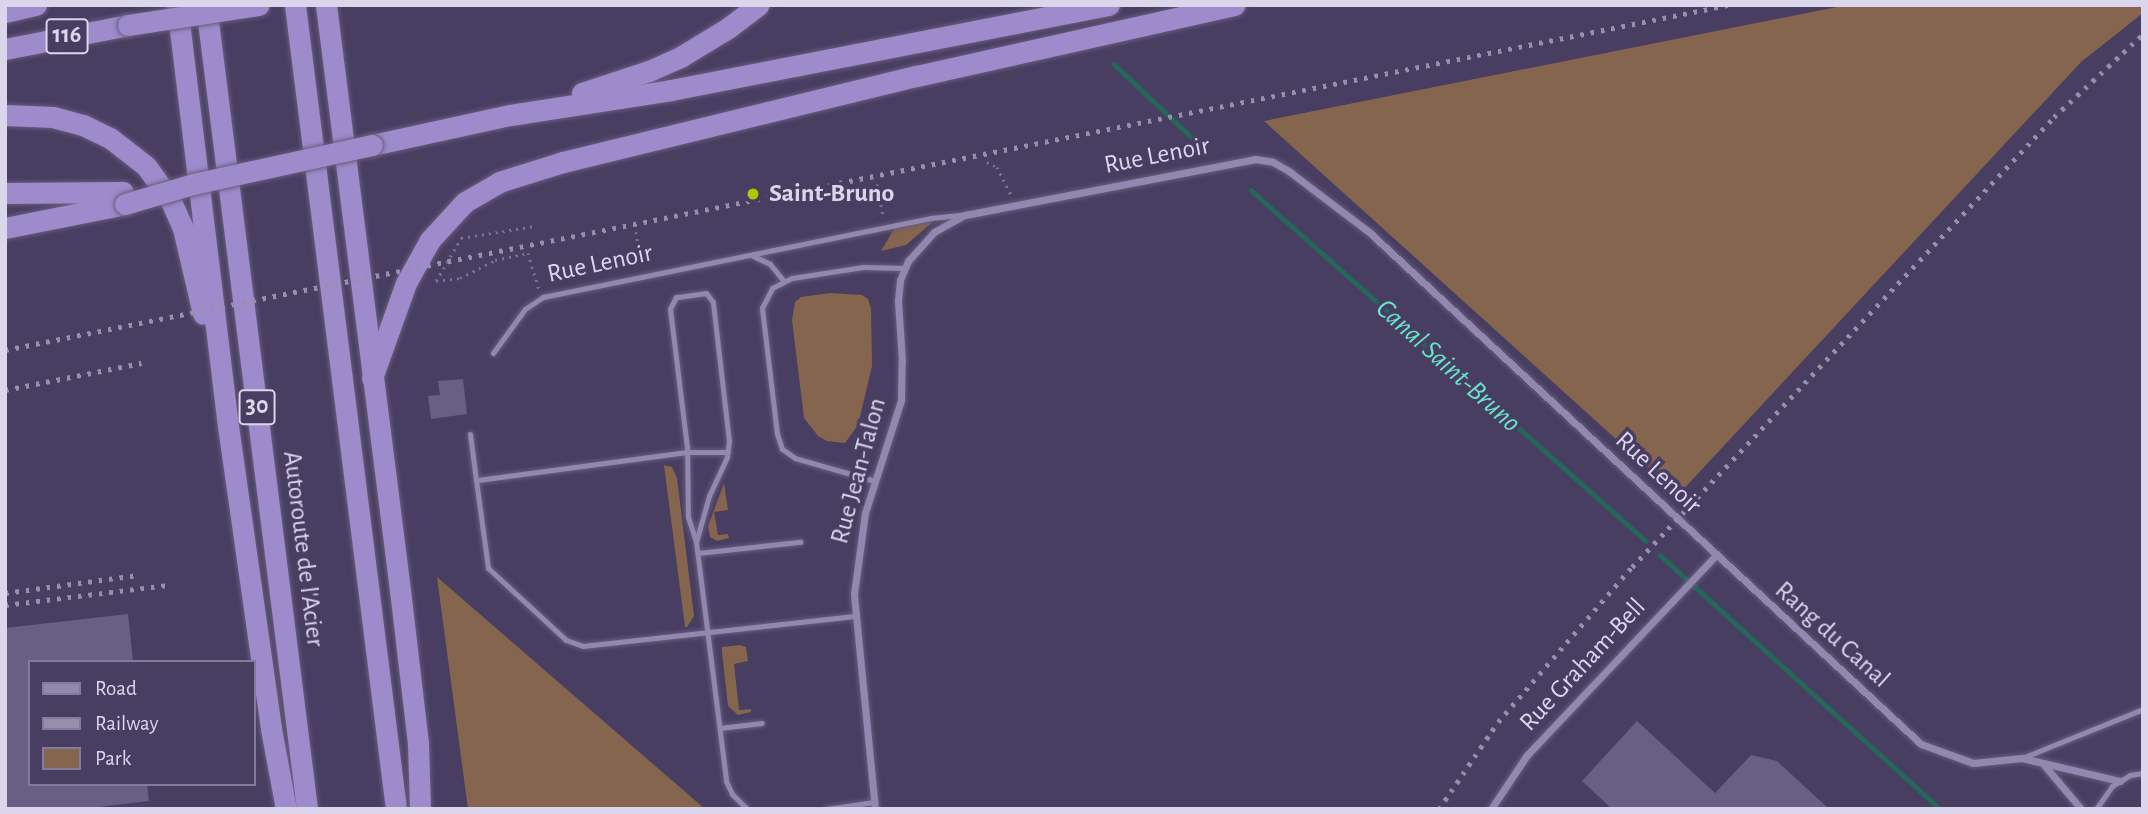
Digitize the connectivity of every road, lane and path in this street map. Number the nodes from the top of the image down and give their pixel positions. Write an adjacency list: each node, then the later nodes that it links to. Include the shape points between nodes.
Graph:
1 (36, 5): 10 (highway, 116)
2 (177, 5): 31 (highway)
3 (206, 5): 52 (highway, Autoroute de l'Acier / 30)
4 (258, 5): 11 (highway, 116, bridge)
5 (295, 5): 53 (highway)
6 (326, 5): 30 (highway)
7 (758, 5): 12 (highway, via 728,28 649,71)
8 (1109, 5): 12 (highway, via 683,87)
9 (1234, 5): 30 (highway, via 999,57 563,162 499,182 465,202 430,240 406,283)
10 (5, 12)
11 (5, 49)
12 (510, 115): 17 (highway, bridge)
13 (5, 116): 31 (highway, via 53,117 83,125 124,148 160,184 188,242)
14 (987, 162): 18 (path, via 997,167)
15 (877, 184): 21 (path)
16 (5, 193): 17 (highway)
17 (124, 198): 22 (highway)
18 (1016, 205): 19 (street, Rue Lenoir); 40 (street, Rue Lenoir, via 1245,159 1265,159 1280,166 1368,232)
19 (965, 215): 21 (lane, Rue Lenoir); 25 (street, Rue Jean-Talon, via 928,237)
20 (535, 226): 28 (path, via 461,238 436,281 460,278 495,260 528,254 536,285)
21 (885, 226): 24 (lane, Rue Lenoir)
22 (5, 228)
23 (636, 232): 26 (path)
24 (748, 254): 26 (lane, Rue Lenoir); 27 (lane, via 765,260)
25 (904, 268): 27 (lane, via 863,267); 36 (street, Rue Jean-Talon, via 898,300 901,400)
26 (643, 276): 28 (lane, Rue Lenoir)
27 (783, 280): 36 (lane, via 767,294 762,308 779,443 795,458)
28 (545, 296): 29 (lane, Rue Lenoir, via 529,304)
29 (492, 354)
30 (372, 378): 54 (highway, via 417,731)
31 (228, 426): 51 (highway)
32 (470, 434): 35 (lane)
33 (687, 452): 34 (lane); 34 (lane, via 670,309 676,297 706,293 715,316 729,430); 35 (lane); 37 (lane, via 688,517)
34 (727, 452): 37 (lane)
35 (476, 480): 42 (lane, via 488,568 566,640 605,646)
36 (875, 481): 41 (street, Rue Jean-Talon, via 856,560)
37 (696, 542): 39 (lane)
38 (800, 542): 39 (lane)
39 (698, 553): 42 (lane)
40 (1714, 556): 46 (street, Rang du Canal, via 1921,744 1973,763); 57 (street, Rue Graham-Bell, via 1527,755)
41 (854, 616): 42 (lane); 50 (street, Rue Jean-Talon)
42 (708, 634): 45 (lane)
43 (2143, 709): 46 (lane)
44 (762, 723): 45 (lane)
45 (720, 728): 55 (lane, via 726,781)
46 (2022, 758): 47 (street)
47 (2044, 765): 49 (street); 58 (street)
48 (2143, 773): 49 (lane)
49 (2120, 781): 59 (lane)
50 (875, 805): 56 (lane)
51 (286, 809)
52 (307, 809)
53 (396, 809)
54 (420, 809)
55 (747, 809)
56 (825, 809)
57 (1491, 809)
58 (2081, 809)
59 (2096, 809)

